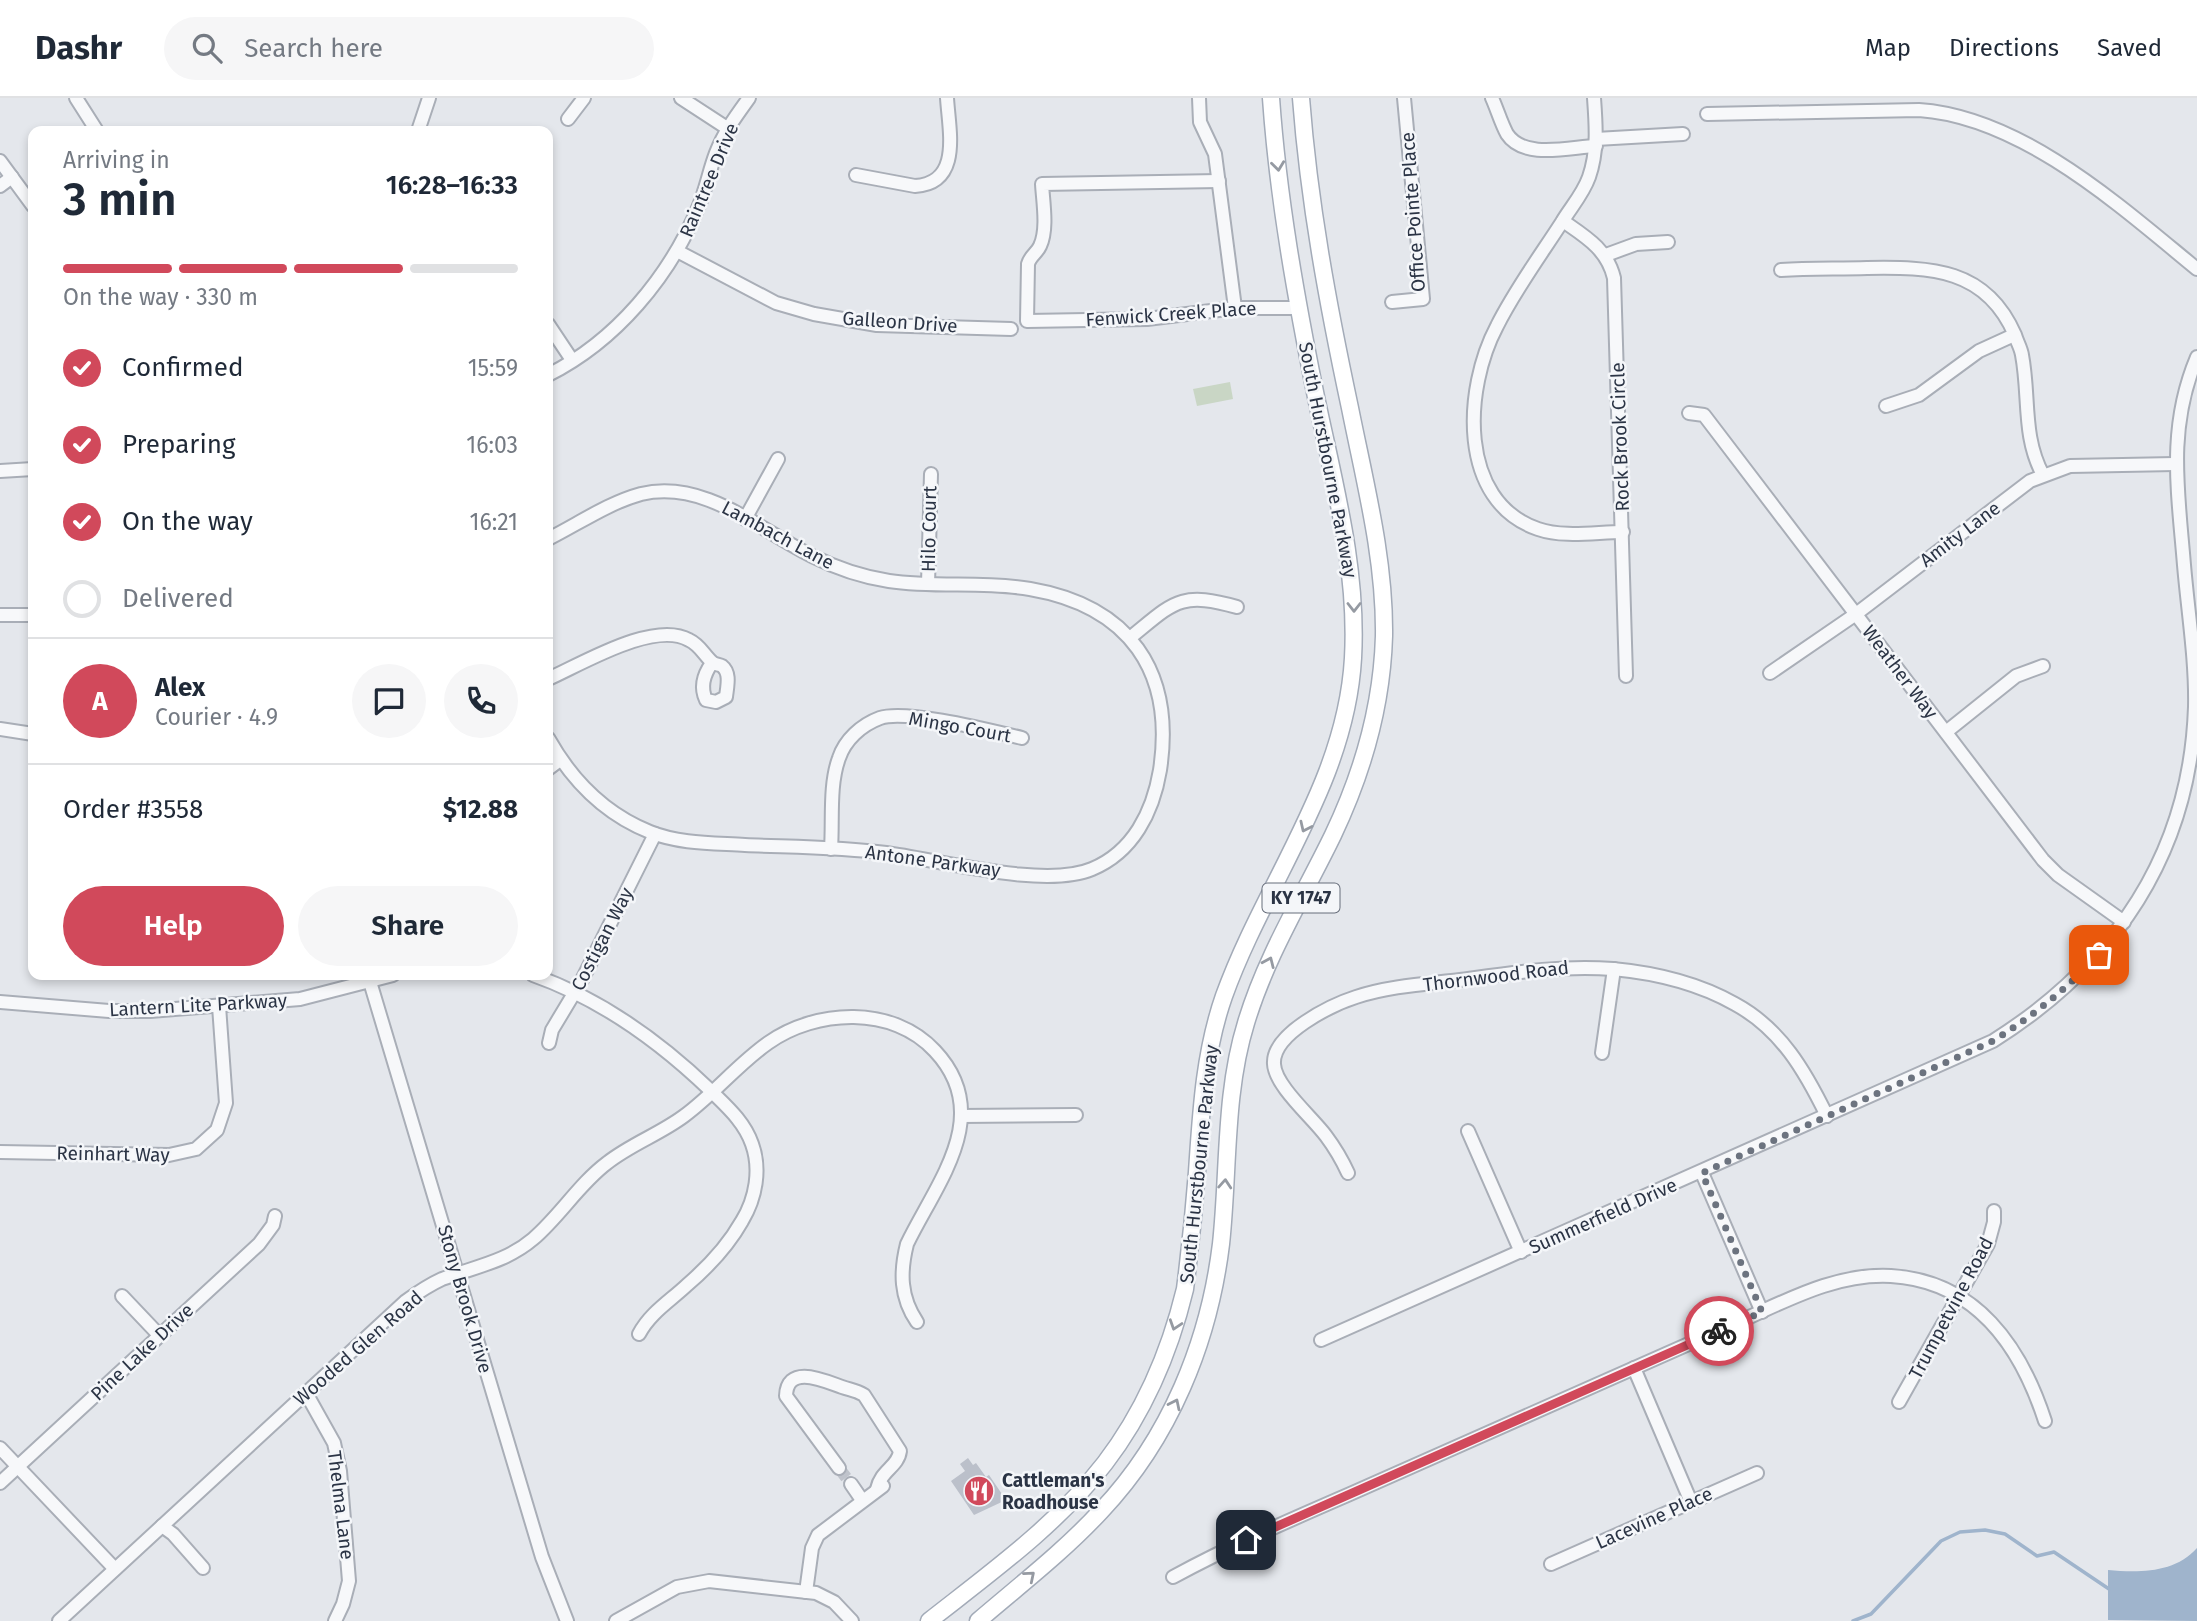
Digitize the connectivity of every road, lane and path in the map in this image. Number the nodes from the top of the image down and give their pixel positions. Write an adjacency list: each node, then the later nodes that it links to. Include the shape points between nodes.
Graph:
1 (76, 98): 15 (street)
2 (429, 98): 16 (street)
3 (584, 98): 14 (street)
4 (681, 98): 17 (street)
5 (749, 98): 17 (street, Raintree Drive)
6 (947, 98): 21 (street, via 949,161 940,177 915,186)
7 (1199, 98): 23 (street, via 1200,122 1215,154)
8 (1271, 98): 34 (main road, South Hurstbourne Parkway / KY 1747, one-way to 34)
9 (1301, 98): 126 (main road, South Hurstbourne Parkway / KY 1747, one-way to 9, via 1103,1510 1131,1477 1176,1403 1213,1297 1234,1074 1245,1024 1267,965 1350,797 1374,715 1384,640 1380,565 1317,246)
10 (1404, 98): 32 (street, Office Pointe Place, via 1423,299)
11 (1492, 98): 19 (street, via 1508,135 1519,145 1539,150)
12 (1594, 98): 19 (street)
13 (1707, 114): 30 (street, via 1919,110 1983,124 2086,180)
14 (568, 119)
15 (94, 126)
16 (420, 126)
17 (727, 128): 28 (street, Raintree Drive, via 700,205)
18 (1683, 134): 19 (street)
19 (1596, 142): 26 (street, via 1588,179)
20 (0, 161): 22 (street)
21 (856, 175)
22 (12, 177): 24 (street); 25 (street)
23 (1219, 181): 33 (street); 33 (street, Fenwick Creek Place, via 1042,184 1043,232 1040,248 1028,264 1027,321 1147,319)
24 (0, 186)
25 (28, 199)
26 (1563, 220): 29 (street); 50 (street, via 1492,335 1478,383 1476,452 1493,495 1526,524 1555,533)
27 (1668, 242): 29 (street, via 1636,244)
28 (677, 251): 35 (street, Galleon Drive, via 776,303 814,314 877,325); 39 (street, Raintree Drive, via 629,314)
29 (1606, 255): 50 (street, Rock Brook Circle, via 1614,278)
30 (2197, 268)
31 (1782, 270): 37 (street, via 1913,267 1941,271 1982,290 1999,306)
32 (1392, 302)
33 (1235, 308): 34 (street, Fenwick Creek Place)
34 (1298, 308): 125 (main road, South Hurstbourne Parkway / KY 1747, one-way to 125, via 1348,548 1354,595 1353,661 1348,700 1321,792 1240,956 1209,1049 1187,1275 1176,1324 1147,1395 1105,1463 1012,1556)
35 (1011, 329)
36 (553, 332): 39 (street)
37 (2014, 335): 41 (street, via 1979,351 1919,395); 48 (street, via 2022,352 2029,439)
38 (2197, 357): 44 (street, Summerfield Drive, via 2181,405)
39 (572, 360): 40 (street, Raintree Drive)
40 (553, 372)
41 (1886, 406)
42 (1689, 413): 55 (street, Weather Way, via 1704,415)
43 (778, 459): 49 (street)
44 (2175, 464): 48 (street, Amity Lane, via 2070,466); 52 (street, Summerfield Drive)
45 (28, 469): 46 (street)
46 (0, 471)
47 (931, 474): 53 (street, Hilo Court)
48 (2043, 475): 55 (street, Amity Lane)
49 (745, 519): 51 (street, Lambach Lane, via 704,497 651,493 620,502); 53 (street, Lambach Lane, via 848,572)
50 (1623, 532): 62 (street, Rock Brook Circle)
51 (553, 537)
52 (2190, 563): 73 (street, Summerfield Drive, via 2195,693 2187,773 2171,833)
53 (928, 584): 58 (street, Lambach Lane, via 1008,586 1055,594 1094,610)
54 (1237, 607): 58 (street, via 1186,599 1172,604)
55 (1856, 614): 61 (street, Amity Lane); 65 (street, Weather Way)
56 (0, 615): 57 (street)
57 (28, 615)
58 (1131, 637): 72 (street, Antone Parkway, via 1157,693 1163,725 1161,764 1142,823 1109,861 1074,875 1048,876)
59 (712, 663): 63 (street, via 692,641 662,634 643,637)
60 (2043, 666): 65 (street, via 2016,676)
61 (1770, 673)
62 (1626, 676)
63 (553, 677)
64 (0, 729): 66 (street)
65 (1946, 732): 73 (street, Weather Way, via 2043,860)
66 (28, 733)
67 (1022, 738): 72 (street, Mingo Court, via 904,716 866,725 839,757)
68 (553, 747): 69 (street, Antone Parkway)
69 (560, 760): 70 (street); 71 (street, Antone Parkway, via 600,802)
70 (553, 765)
71 (655, 834): 72 (street, Antone Parkway, via 701,843); 78 (street, Costigan Way)
72 (831, 849)
73 (2124, 922): 86 (street, Summerfield Drive, via 2090,964 2030,1018 1960,1058)
74 (1614, 969): 82 (street); 86 (street, Thornwood Road, via 1682,982 1737,1004 1784,1044); 89 (street, Thornwood Road, via 1549,969 1389,989 1319,1015 1282,1041 1274,1064 1279,1081 1327,1138)
75 (363, 980): 80 (street, Lantern Lite Parkway, via 306,998)
76 (370, 980): 94 (street, Stony Brook Drive)
77 (545, 980): 78 (street)
78 (575, 992): 81 (street, Costigan Way); 83 (street, via 661,1045)
79 (0, 1002): 80 (street, Lantern Lite Parkway, via 109,1011)
80 (219, 1006): 88 (street, Reinhart Way, via 226,1103 221,1121 204,1144 169,1155)
81 (549, 1043)
82 (1602, 1054)
83 (712, 1092): 85 (street, Wooded Glen Road, via 780,1035 818,1021 859,1017 895,1024 933,1048 955,1084); 94 (street, Wooded Glen Road, via 669,1126 607,1163 533,1239 506,1257); 99 (street, via 743,1125 753,1146 757,1175 751,1202 714,1258 648,1318)
84 (1076, 1115): 85 (street)
85 (961, 1116): 98 (street, Wooded Glen Road, via 955,1152 904,1257 904,1300)
86 (1827, 1116): 90 (street, Summerfield Drive)
87 (1468, 1131): 93 (street)
88 (0, 1152)
89 (1348, 1173)
90 (1702, 1173): 93 (street, Summerfield Drive); 97 (street)
91 (1994, 1211): 96 (street, Trumpetvine Road, via 1992,1236)
92 (275, 1216): 100 (street, Pine Lake Drive, via 259,1244)
93 (1521, 1252): 101 (street, Summerfield Drive)
94 (458, 1275): 103 (street, Wooded Glen Road, via 406,1301); 122 (street, Stony Brook Drive, via 542,1557)
95 (122, 1296): 100 (street)
96 (1959, 1298): 97 (street, via 1919,1281 1864,1276 1830,1282); 104 (street, Trumpetvine Road); 105 (street, via 1982,1313 2013,1348)
97 (1762, 1312): 102 (street)
98 (917, 1321)
99 (639, 1334)
100 (159, 1335): 107 (street, Pine Lake Drive)
101 (1321, 1340)
102 (1634, 1368): 113 (street); 118 (street)
103 (306, 1393): 114 (street, Wooded Glen Road); 121 (street, Thelma Lane, via 334,1443 340,1471 349,1581)
104 (1899, 1402)
105 (2045, 1421)
106 (0, 1448): 107 (street)
107 (18, 1467): 110 (street, Pine Lake Drive); 117 (street)
108 (839, 1468): 112 (street, via 786,1396 792,1381 812,1376 856,1390 900,1451 879,1478 882,1487)
109 (1757, 1473): 113 (street, Lacevine Place)
110 (0, 1483)
111 (851, 1484): 112 (street)
112 (862, 1500): 119 (street, via 818,1535)
113 (1691, 1502): 115 (street, Lacevine Place)
114 (162, 1526): 116 (street); 117 (street, Wooded Glen Road)
115 (1551, 1563)
116 (203, 1567)
117 (115, 1569): 120 (street, Wooded Glen Road)
118 (1173, 1577)
119 (806, 1592): 123 (street, via 696,1581); 124 (street, via 834,1602)
120 (59, 1621)
121 (335, 1621)
122 (566, 1621)
123 (617, 1621)
124 (852, 1621)
125 (929, 1621)
126 (978, 1621)

